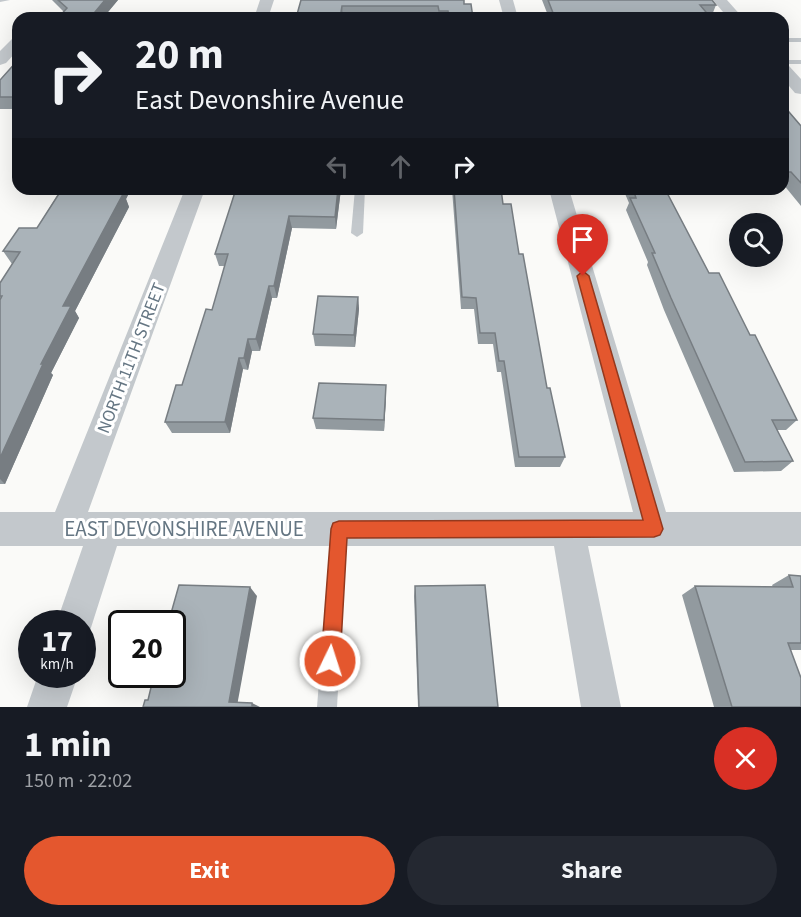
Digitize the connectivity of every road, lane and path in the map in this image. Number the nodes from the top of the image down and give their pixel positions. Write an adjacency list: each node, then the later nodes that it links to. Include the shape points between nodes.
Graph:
1 (0, 0): 2 (lane)
2 (6, 0)
3 (720, 0): 4 (street)
4 (731, 12)
5 (12, 46): 6 (street)
6 (0, 60)
7 (789, 75): 8 (street)
8 (801, 88)
9 (193, 195): 13 (street, NORTH 11TH STREET)
10 (360, 195): 12 (lane)
11 (561, 195): 17 (street)
12 (357, 233)
13 (66, 528): 14 (street, EAST DEVONSHIRE AVENUE); 18 (street, EAST DEVONSHIRE AVENUE)
14 (0, 529)
15 (339, 529): 16 (street, EAST DEVONSHIRE AVENUE); 18 (street, EAST DEVONSHIRE AVENUE); 23 (lane)
16 (568, 529): 17 (street, EAST DEVONSHIRE AVENUE); 24 (street)
17 (654, 529): 19 (street, EAST DEVONSHIRE AVENUE)
18 (105, 530): 20 (street)
19 (799, 532)
20 (79, 610)
21 (54, 688): 22 (street)
22 (47, 707)
23 (327, 707)
24 (602, 707)

